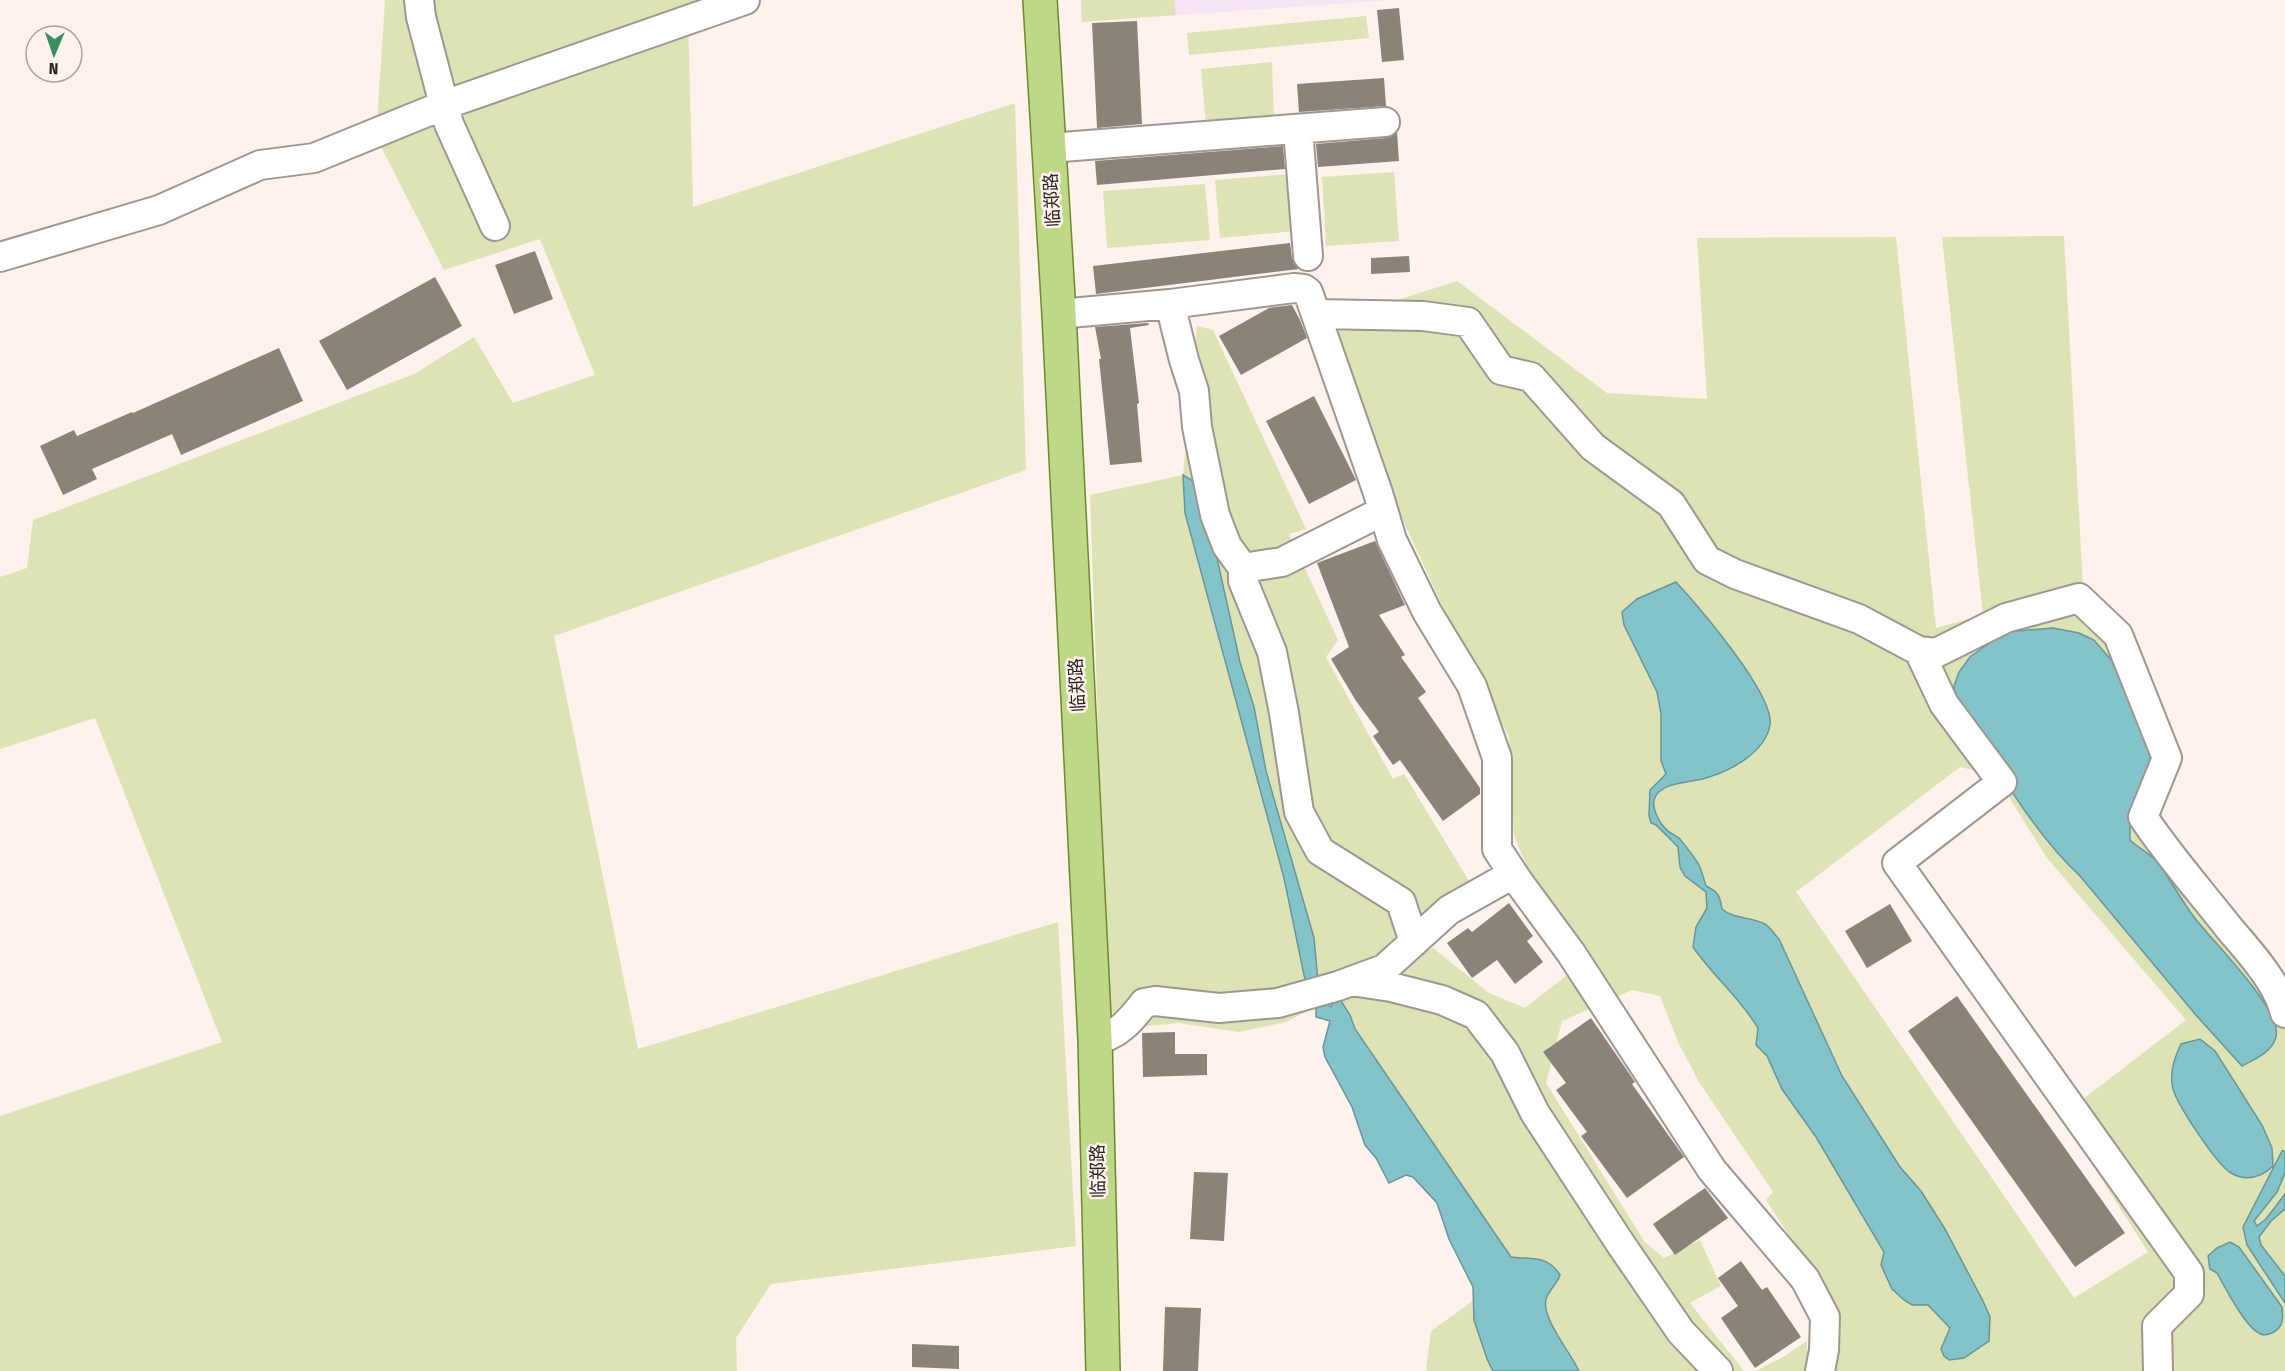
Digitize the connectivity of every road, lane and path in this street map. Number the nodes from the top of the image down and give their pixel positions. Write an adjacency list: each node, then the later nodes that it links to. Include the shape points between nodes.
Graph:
1 (419, 0): 4 (street)
2 (745, 0): 4 (street)
3 (1040, 0): 7 (main road, 临郑路)
4 (444, 105): 8 (street); 10 (street, via 314,158 260,165 159,210)
5 (1384, 122): 6 (street)
6 (1298, 129): 7 (street); 9 (street)
7 (1049, 148): 12 (main road, 临郑路)
8 (495, 226)
9 (1308, 256)
10 (0, 257)
11 (1170, 304): 12 (street); 13 (street, via 1299,288 1308,292); 15 (street, via 1194,391 1197,427 1215,514 1227,546)
12 (1059, 314): 21 (main road, 临郑路)
13 (1317, 314): 14 (street); 16 (street, via 1424,316 1468,322 1501,370 1531,377 1593,447 1671,504 1707,560 1859,619)
14 (1383, 511): 15 (street, via 1282,561); 17 (street, via 1392,540 1427,612 1472,686 1497,758 1497,849)
15 (1243, 568): 18 (street, via 1243,581 1272,652 1299,812 1320,851 1401,902)
16 (1919, 651): 20 (street, via 1936,653 2006,618 2079,598 2118,635 2167,758 2143,817 2249,951 2281,999); 25 (street, via 1944,704 2002,782 1897,863 2189,1273 2189,1294 2157,1326)
17 (1513, 874): 18 (street, via 1449,910); 24 (street, via 1572,953 1712,1170 1805,1279 1825,1317)
18 (1414, 942): 19 (street, via 1384,969)
19 (1351, 981): 21 (street, via 1278,1003 1219,1008 1144,1003 1106,1038); 23 (street, via 1442,1000 1476,1015 1504,1053 1535,1113 1620,1243 1681,1332)
20 (2285, 1012)
21 (1095, 1039): 22 (main road, 临郑路)
22 (1103, 1371)
23 (1718, 1371)
24 (1820, 1371)
25 (2158, 1371)

